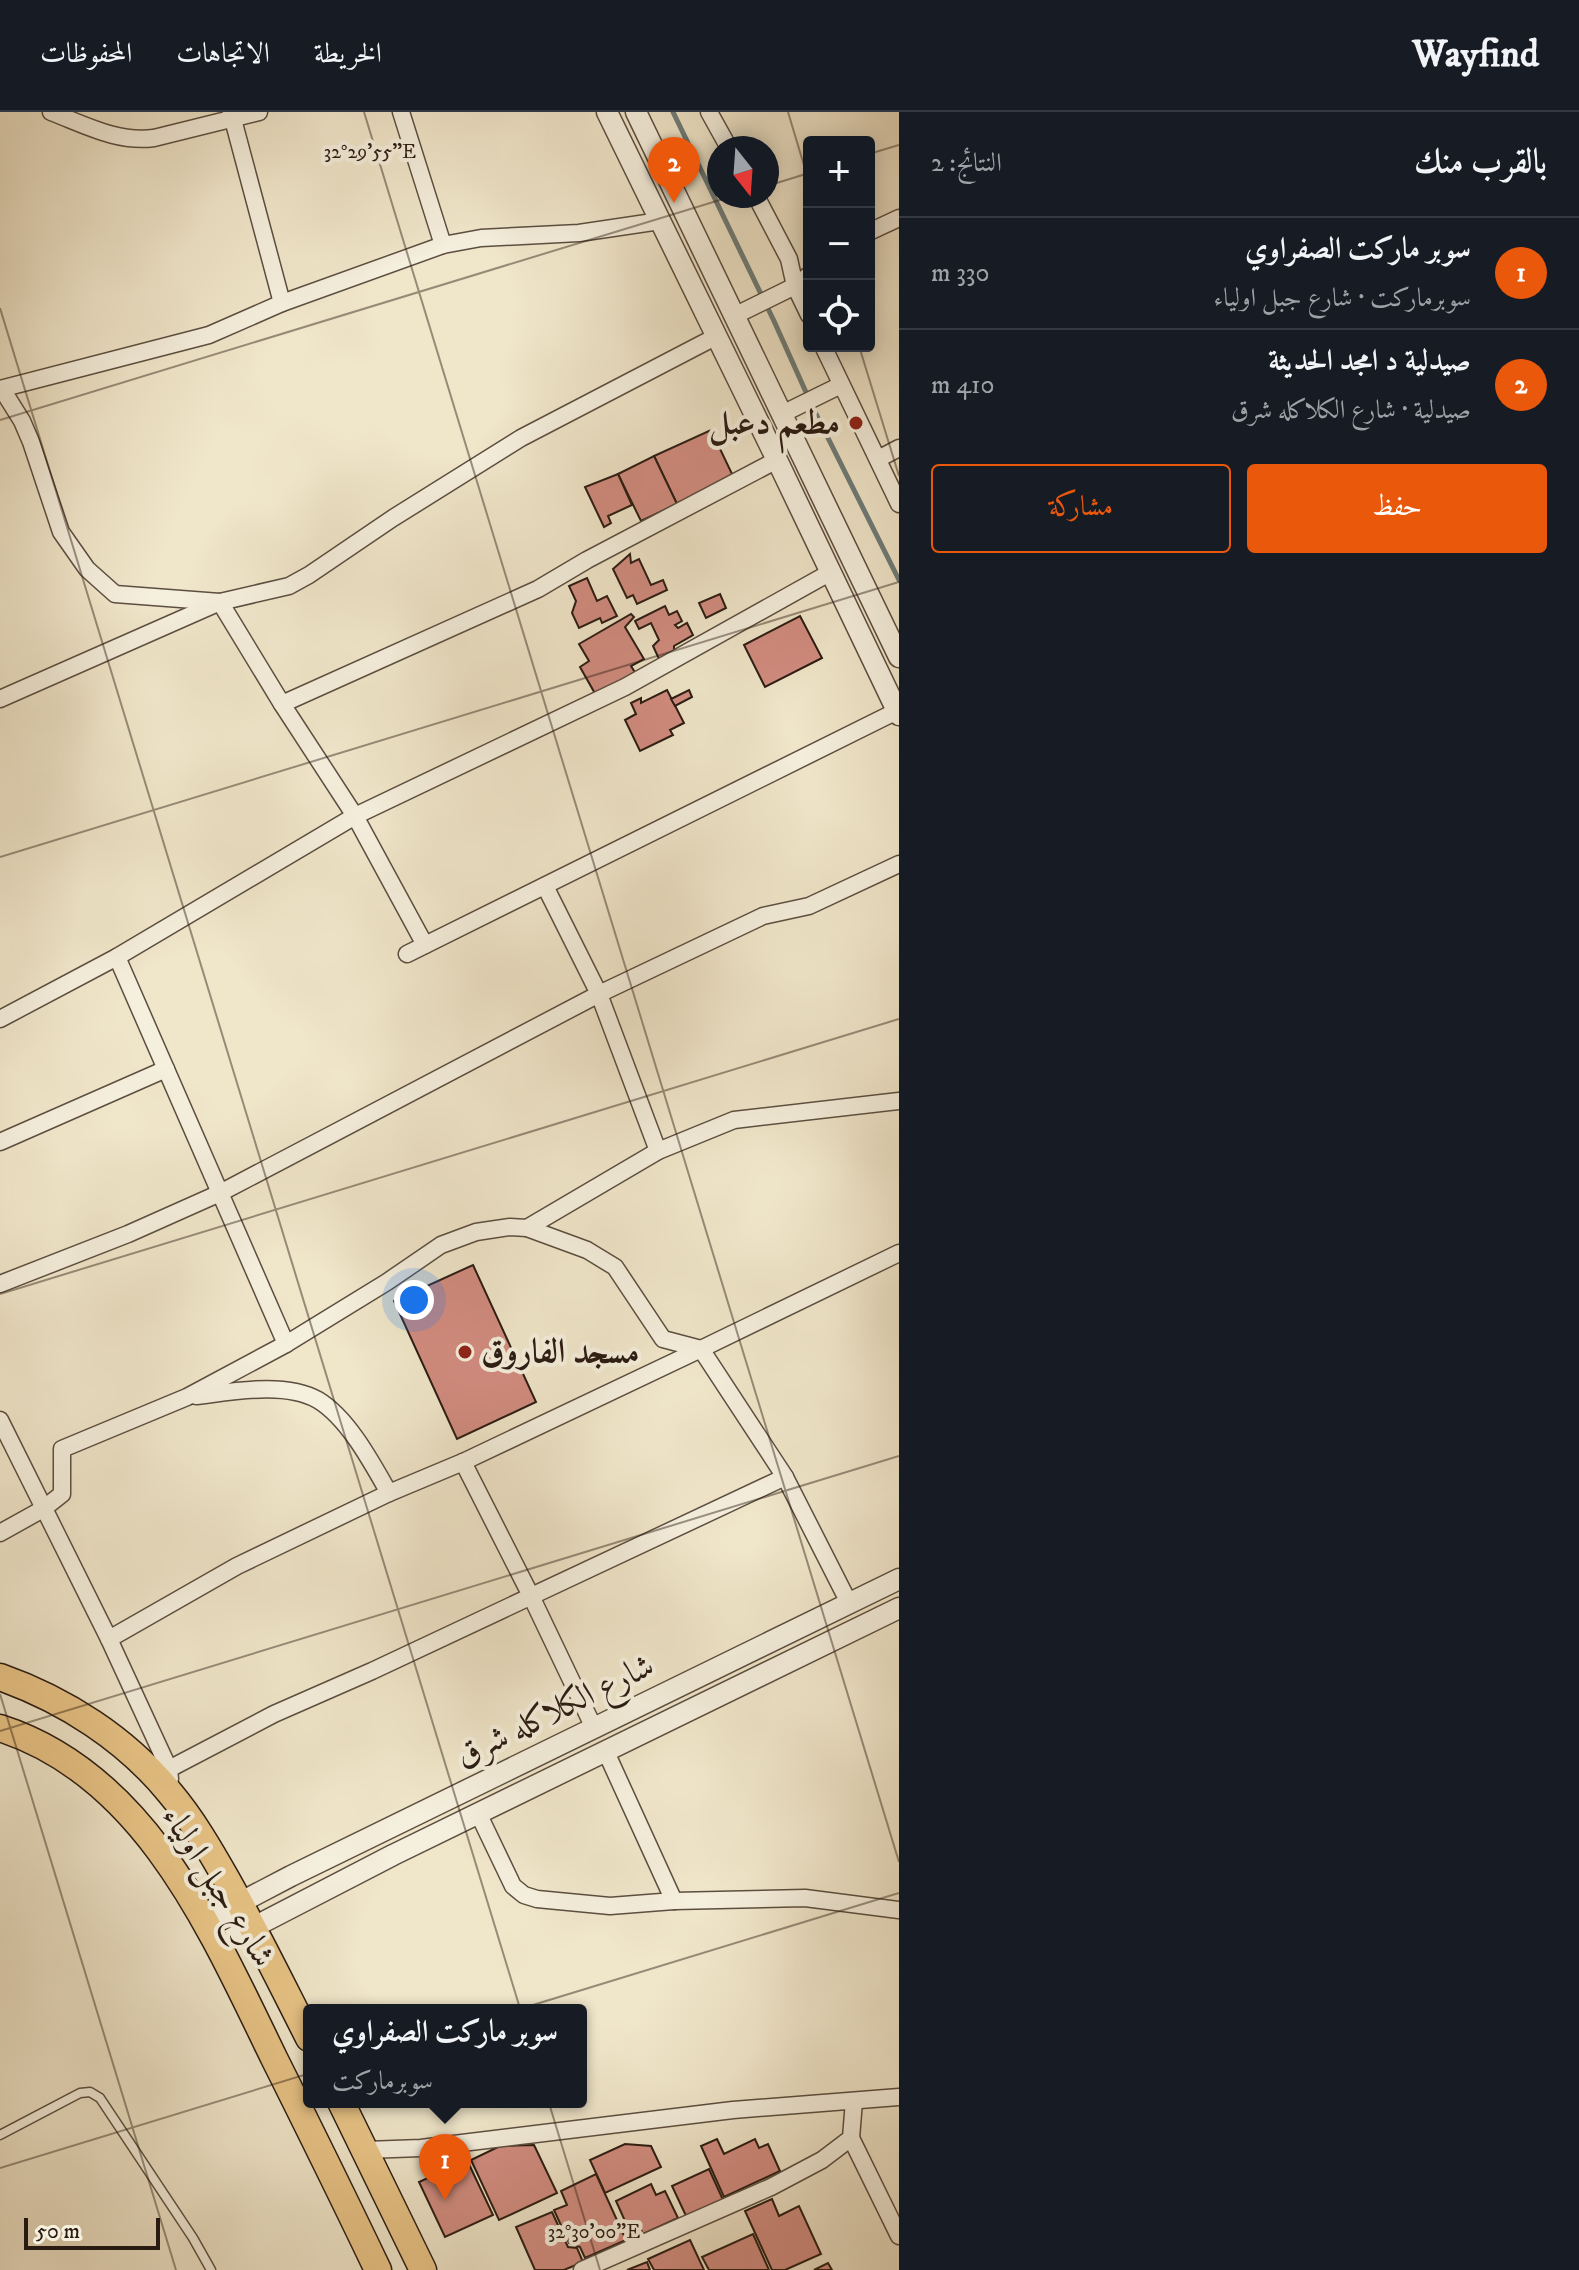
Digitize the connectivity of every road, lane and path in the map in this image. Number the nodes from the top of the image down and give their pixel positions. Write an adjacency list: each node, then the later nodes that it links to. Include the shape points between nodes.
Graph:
1 (51, 112): 7 (street, via 138,141)
2 (259, 112): 7 (street)
3 (401, 112): 13 (street)
4 (607, 112): 11 (street)
5 (636, 112): 16 (street)
6 (709, 112): 8 (street)
7 (232, 115): 15 (street)
8 (722, 136)
9 (762, 208): 14 (street)
10 (899, 218): 12 (street)
11 (660, 221): 13 (street); 17 (street)
12 (875, 229)
13 (443, 245): 15 (street)
14 (802, 281): 16 (street)
15 (282, 303): 20 (street, via 209,335)
16 (734, 316): 21 (street)
17 (717, 336): 24 (street); 27 (street, via 521,438 289,586)
18 (826, 352): 19 (street)
19 (841, 385): 21 (street); 23 (street)
20 (1, 389): 27 (street, via 31,442 61,532 87,569 115,594)
21 (782, 414): 28 (street)
22 (899, 448): 23 (street)
23 (878, 459): 25 (street)
24 (777, 460): 26 (street); 30 (street, via 538,589)
25 (899, 504)
26 (831, 572): 31 (street); 32 (street, via 625,687)
27 (220, 602): 29 (street); 30 (street)
28 (899, 657)
29 (0, 699)
30 (282, 704): 32 (street)
31 (898, 713): 34 (street)
32 (355, 816): 35 (street); 37 (street)
33 (899, 864): 38 (street, via 809,906 763,916)
34 (545, 886): 35 (street); 38 (street)
35 (425, 945): 36 (street)
36 (407, 954)
37 (117, 957): 39 (street); 40 (street)
38 (599, 994): 43 (street); 44 (street)
39 (0, 1019)
40 (166, 1069): 42 (street); 44 (street)
41 (899, 1101): 43 (street, via 734,1120)
42 (0, 1142)
43 (658, 1151): 45 (street)
44 (220, 1193): 47 (street); 48 (street)
45 (527, 1228): 48 (street, via 476,1232 441,1245); 49 (street, via 587,1250 615,1267 663,1339)
46 (899, 1253): 49 (street)
47 (0, 1284)
48 (286, 1344): 50 (street)
49 (701, 1349): 52 (street); 53 (street)
50 (187, 1397): 54 (street, via 259,1389 318,1400 346,1425); 55 (street, via 62,1449 62,1494)
51 (0, 1420): 55 (street)
52 (463, 1462): 54 (street); 58 (street)
53 (785, 1477): 58 (street); 59 (street)
54 (389, 1493): 61 (street, via 237,1566)
55 (43, 1509): 56 (street); 61 (street)
56 (0, 1533)
57 (899, 1579): 59 (street, شارع الكلاكله شرق)
58 (531, 1596): 64 (street); 66 (street, via 274,1714)
59 (849, 1603): 64 (street, شارع الكلاكله شرق)
60 (899, 1608): 65 (street, شارع الكلاكله شرق)
61 (109, 1639): 66 (street)
62 (0, 1677): 66 (highway, شارع جبل اولياء, via 72,1709)
63 (0, 1728): 71 (highway, شارع جبل اولياء, via 47,1748 111,1795 168,1863)
64 (594, 1728): 69 (street, شارع الكلاكله شرق)
65 (606, 1752): 67 (street, شارع الكلاكله شرق); 68 (street)
66 (170, 1781): 69 (highway, شارع جبل اولياء)
67 (479, 1815): 68 (street, via 513,1886 524,1895 610,1906); 72 (street, شارع الكلاكله شرق)
68 (674, 1901): 70 (street, via 805,1898)
69 (240, 1903): 71 (street, شارع الكلاكله شرق); 72 (highway, شارع جبل اولياء)
70 (899, 1910)
71 (205, 1921): 73 (highway, شارع جبل اولياء)
72 (253, 1928): 73 (street, شارع الكلاكله شرق); 74 (highway, شارع جبل اولياء)
73 (219, 1945): 83 (highway, شارع جبل اولياء)
74 (303, 2026)
75 (899, 2097): 76 (street)
76 (854, 2101): 79 (street); 80 (street)
77 (344, 2108): 80 (highway)
78 (0, 2135): 82 (lane, via 80,2093 100,2098)
79 (851, 2138): 81 (street); 85 (street, via 771,2187)
80 (366, 2150): 84 (highway)
81 (899, 2236)
82 (211, 2270)
83 (378, 2270)
84 (423, 2270)
85 (582, 2270)

